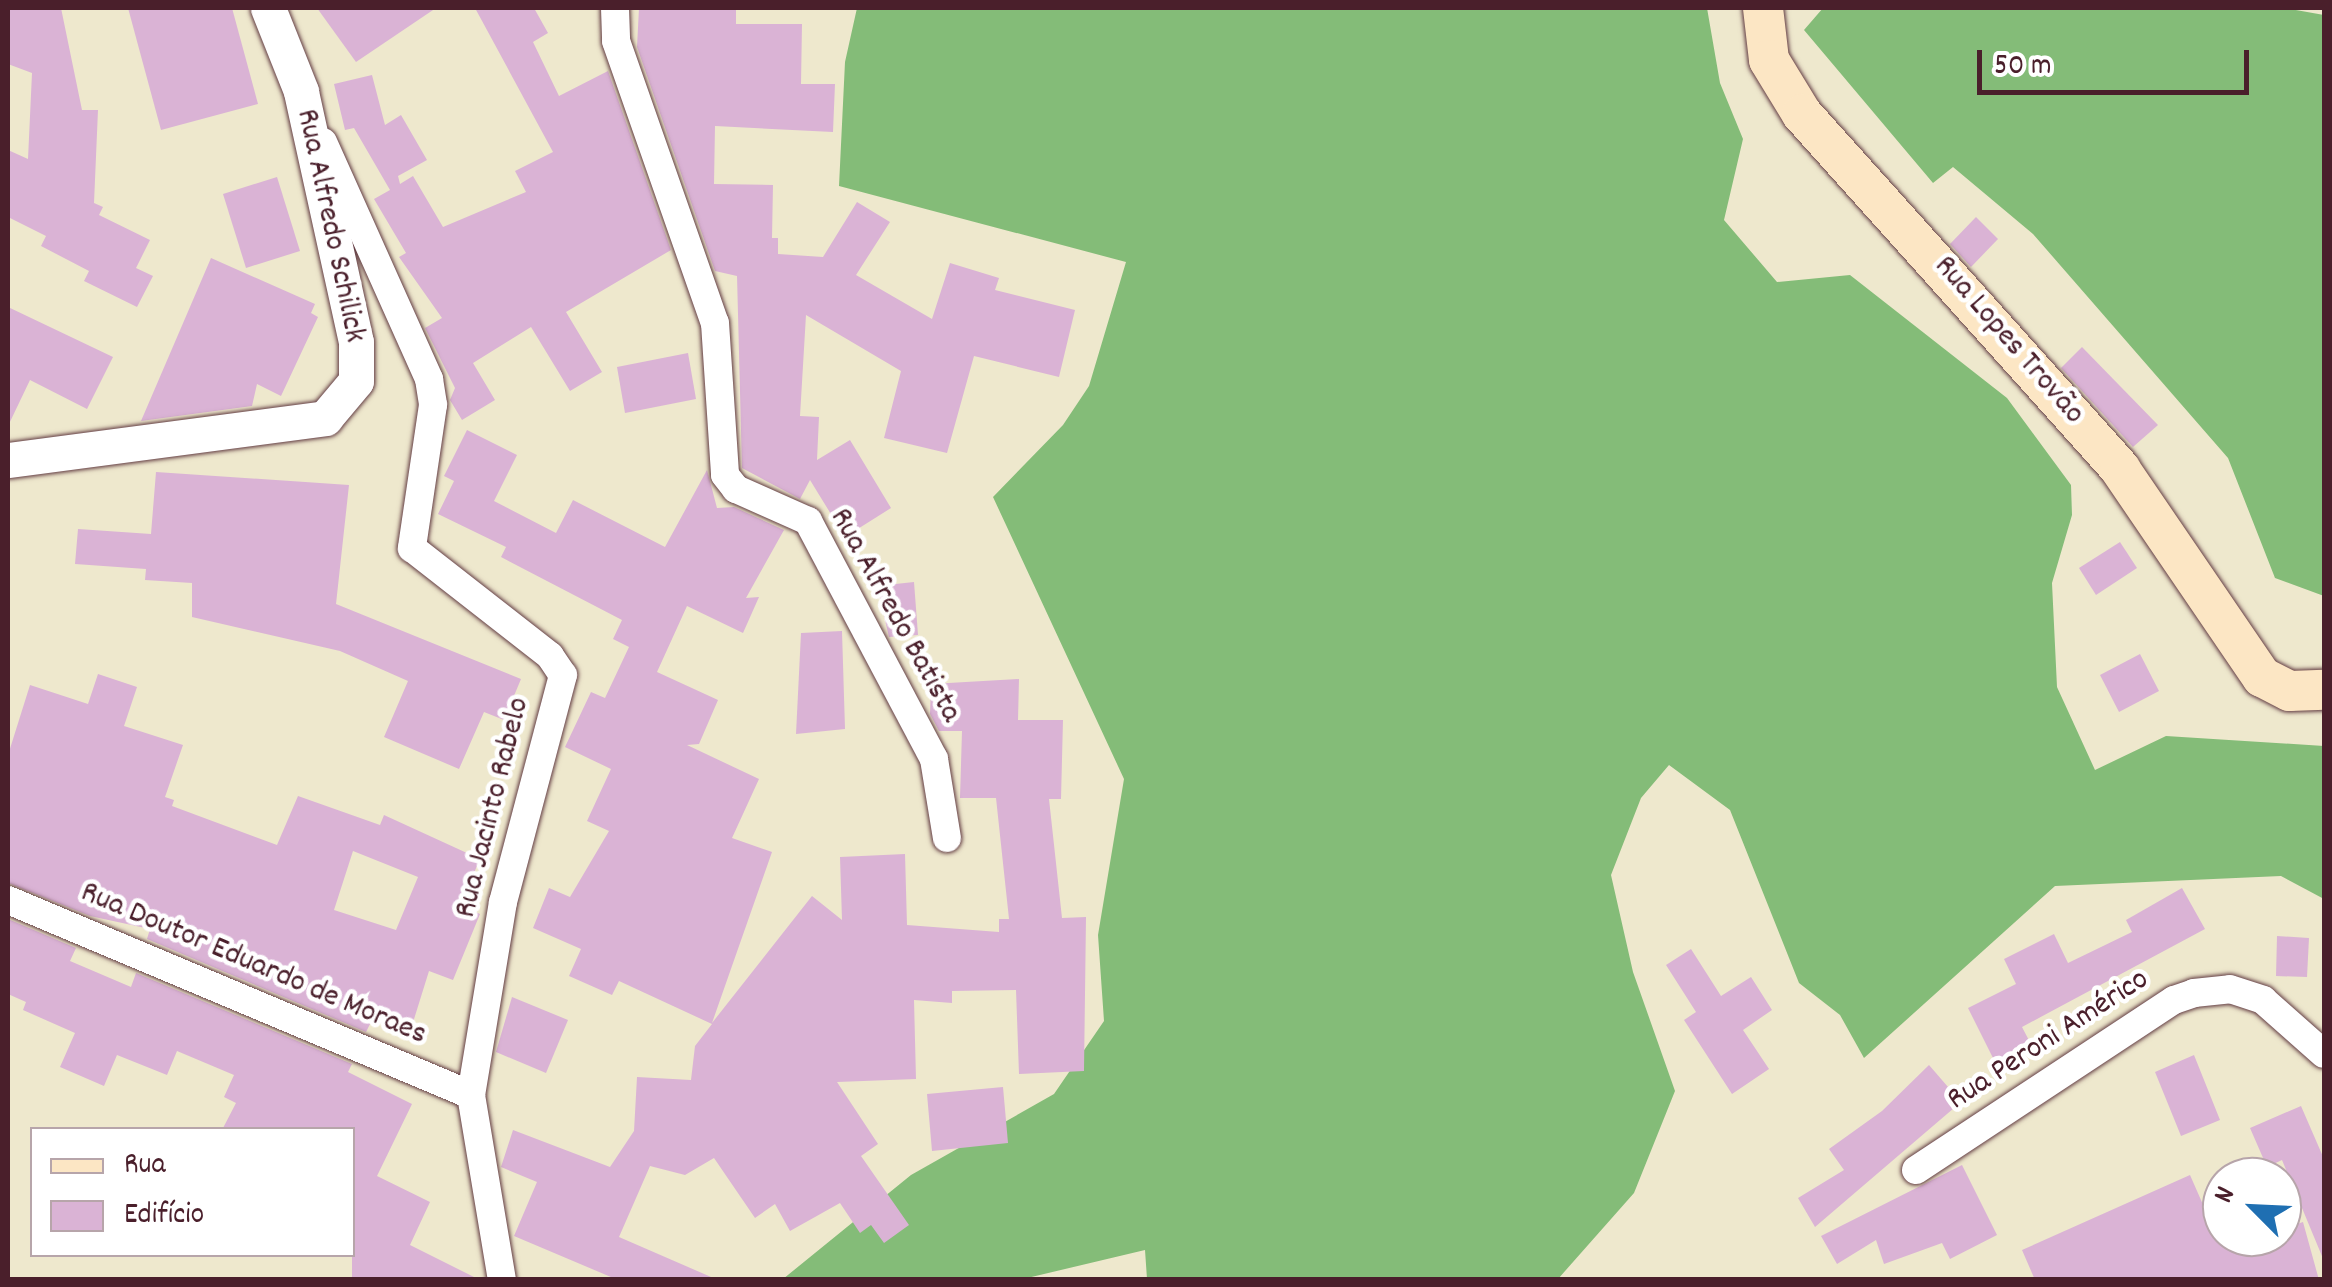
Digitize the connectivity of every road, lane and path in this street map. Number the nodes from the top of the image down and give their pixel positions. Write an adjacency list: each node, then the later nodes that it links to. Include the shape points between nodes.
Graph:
1 (268, 8): 4 (street, Rua Alfredo Schilick)
2 (615, 8): 7 (street, Rua Alfredo Batista, via 616,41 715,322 724,475 736,489 808,521 934,759)
3 (1762, 8): 6 (main road, Rua Lopes Trovão, via 1769,60 1802,114 2120,469 2262,678 2290,690)
4 (301, 91): 5 (street, Rua Alfredo Schilick, via 356,342 356,381 343,403 324,418); 10 (street, Rua Jacinto Rabelo, via 429,379 433,406 412,548 550,656 563,675 502,902)
5 (8, 460)
6 (2324, 690)
7 (947, 838)
8 (8, 900): 10 (street, Rua Doutor Eduardo de Moraes)
9 (2324, 1054): 11 (street, Rua Peroni Américo, via 2263,1000 2230,989 2194,993)
10 (471, 1095): 12 (street, Rua Jacinto Rabelo)
11 (1916, 1170)
12 (502, 1280)

